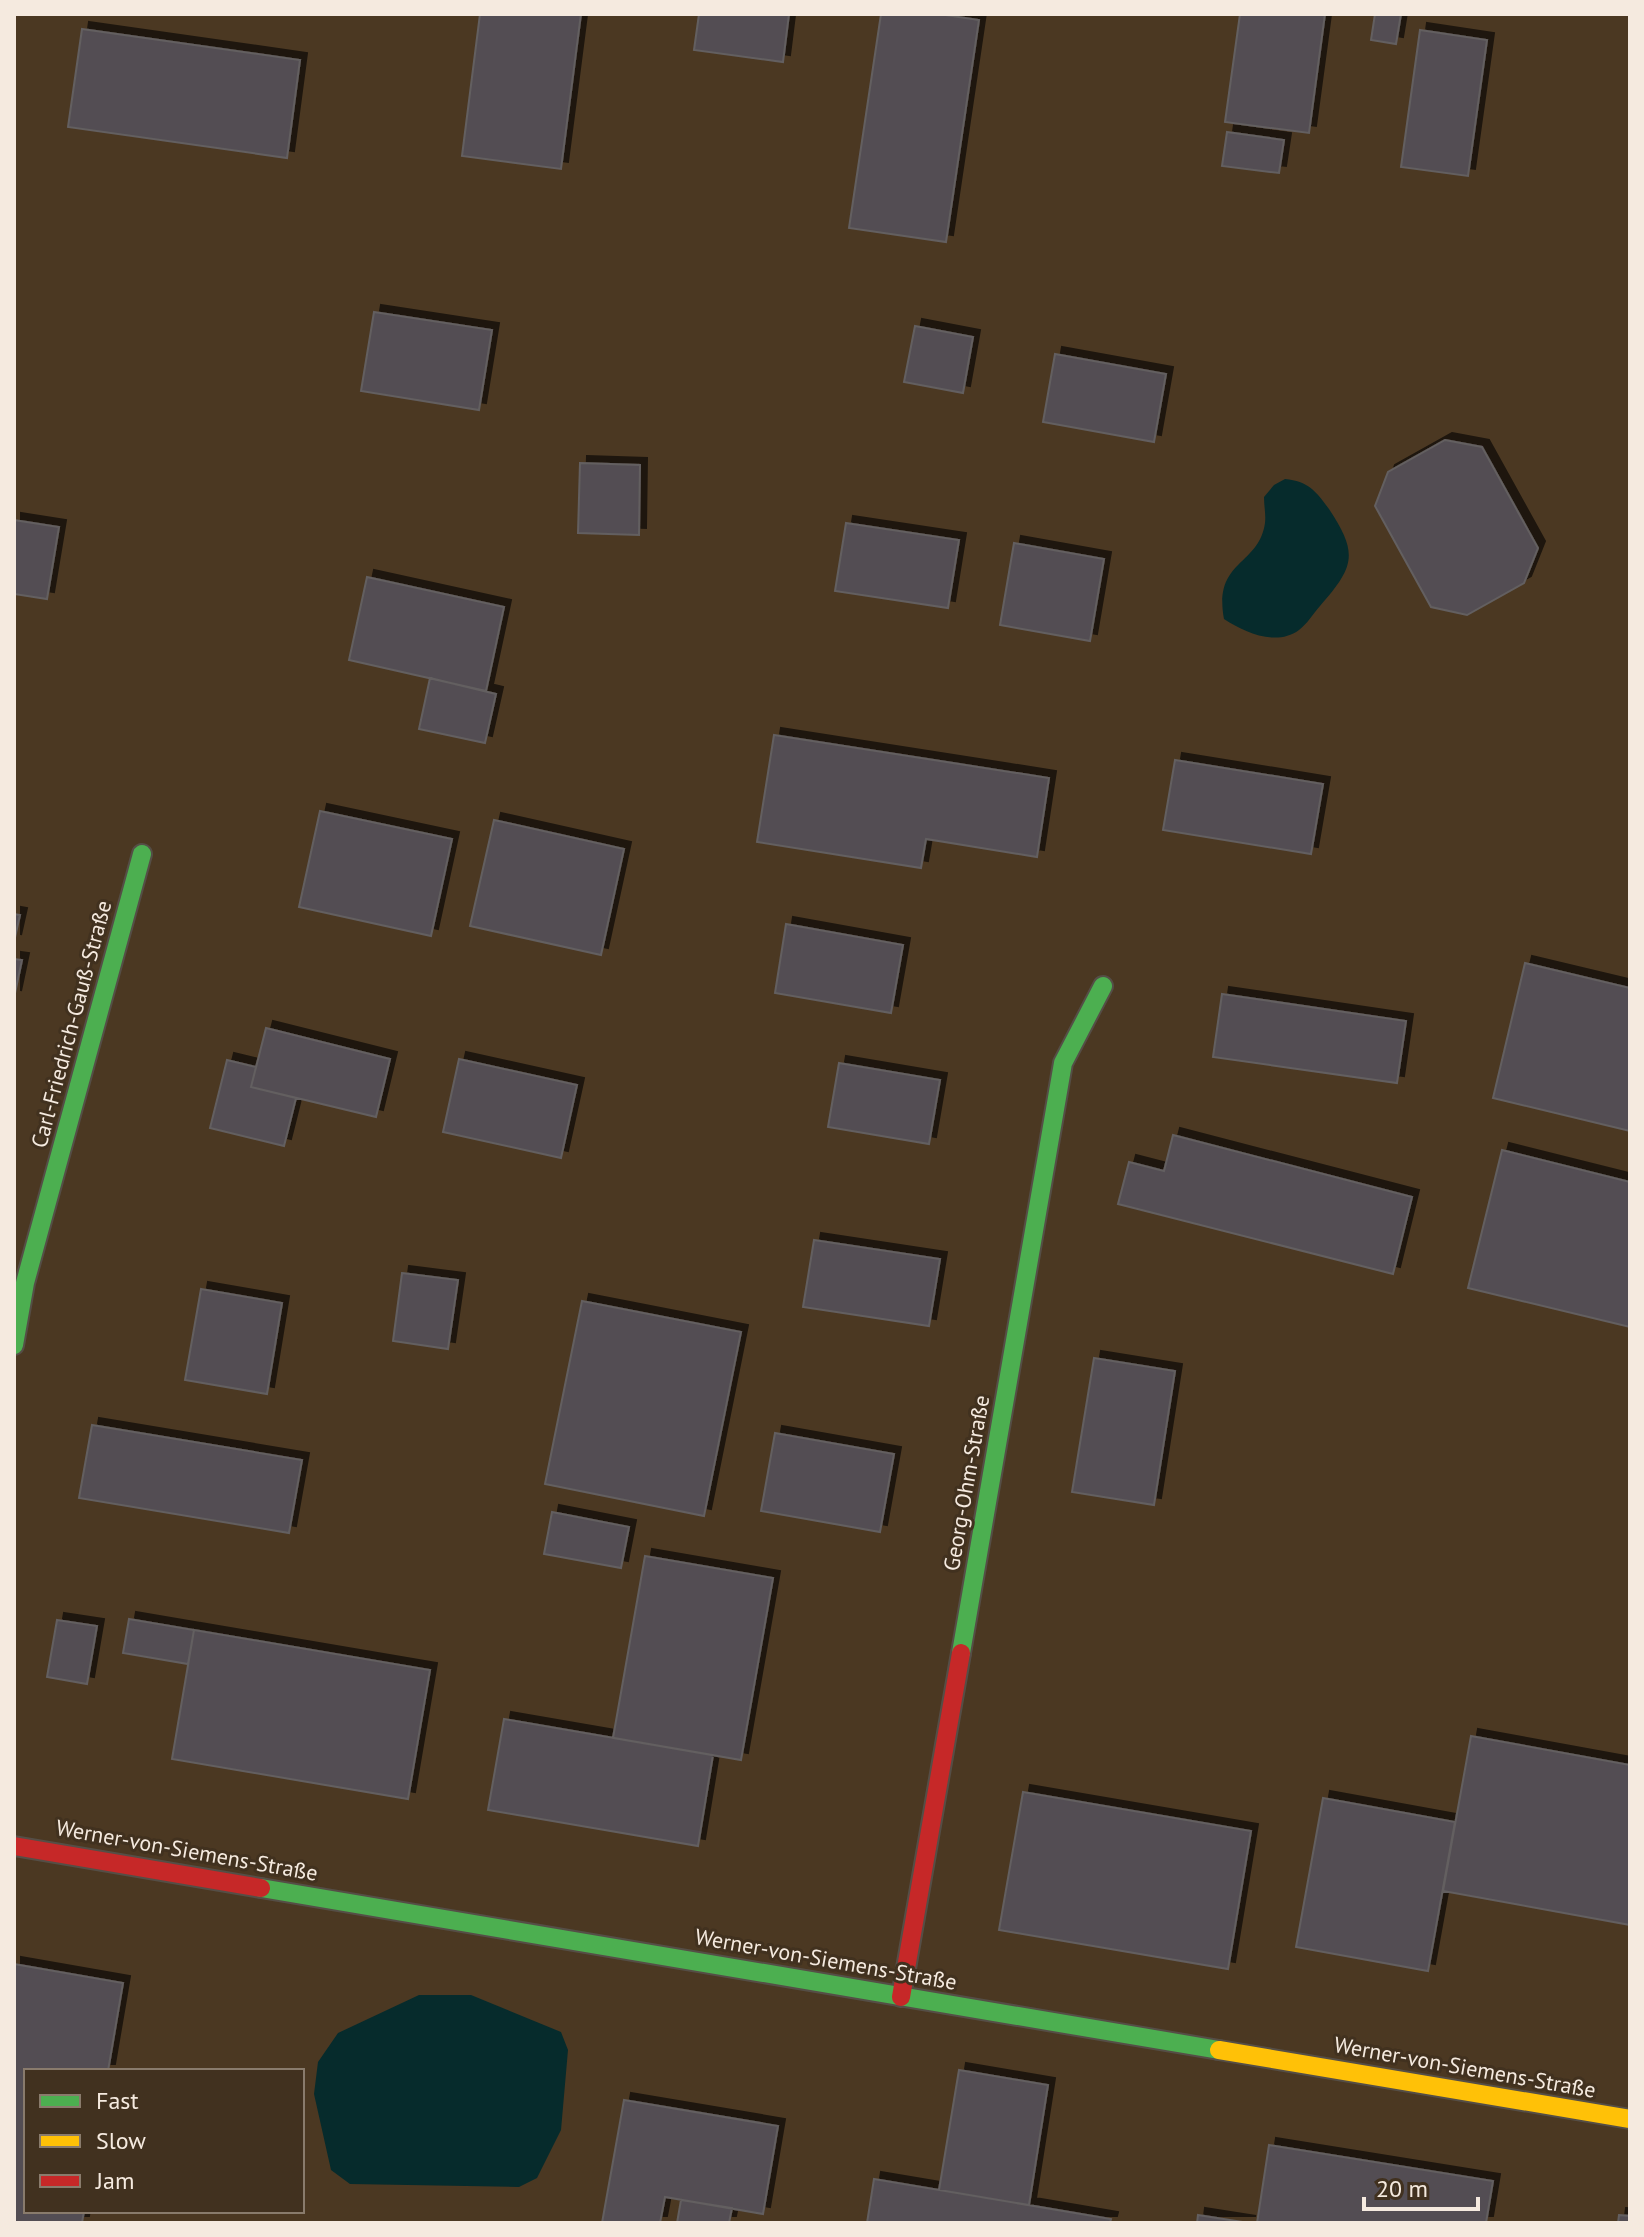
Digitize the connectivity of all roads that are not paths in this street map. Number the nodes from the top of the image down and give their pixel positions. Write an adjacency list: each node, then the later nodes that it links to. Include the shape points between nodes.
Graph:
1 (142, 854): 3 (street, Carl-Friedrich-Gauß-Straße, via 25,1283)
2 (1103, 986): 5 (street, Georg-Ohm-Straße, via 1063,1063)
3 (14, 1345)
4 (14, 1846): 5 (street, Werner-von-Siemens-Straße)
5 (901, 1997): 6 (street, Werner-von-Siemens-Straße)
6 (1630, 2119)

